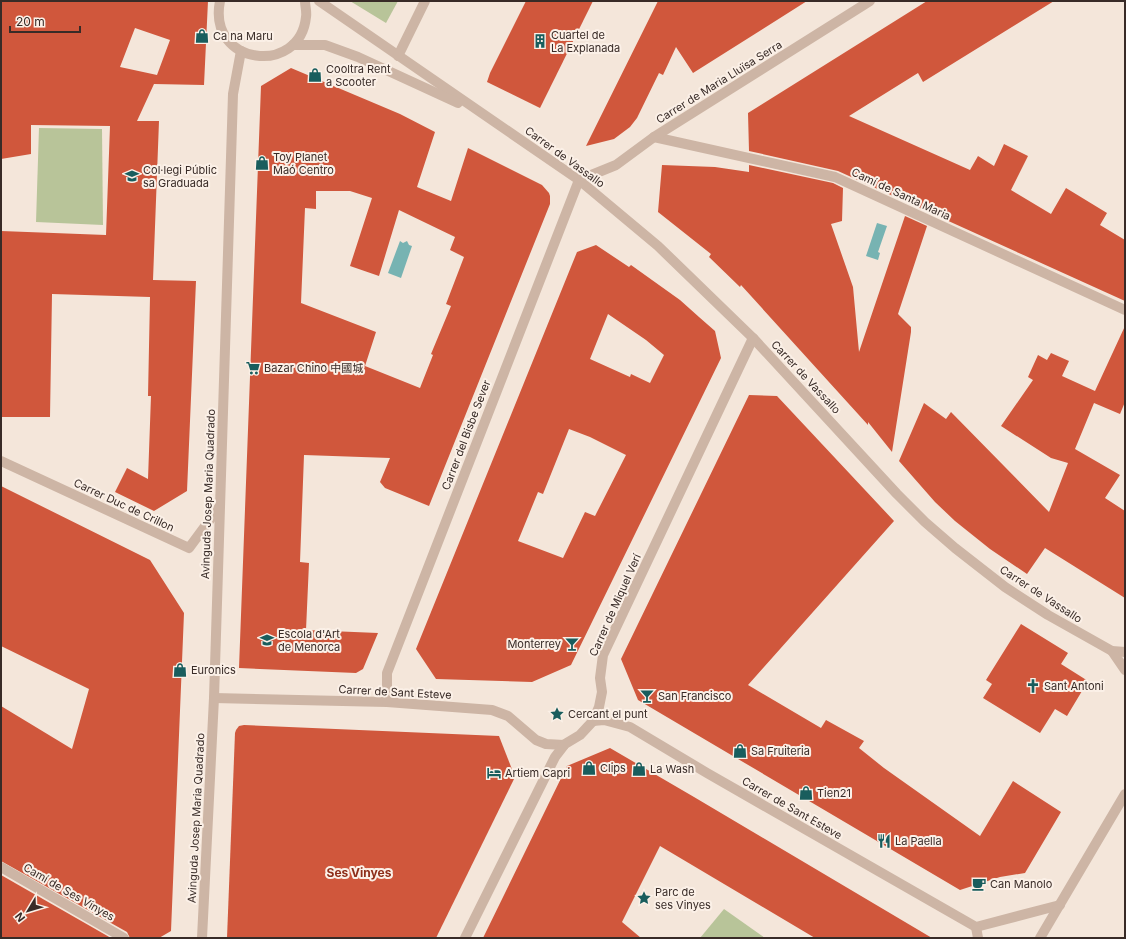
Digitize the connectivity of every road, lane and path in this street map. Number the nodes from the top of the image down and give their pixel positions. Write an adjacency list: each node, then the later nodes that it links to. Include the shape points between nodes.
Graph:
1 (220, 1): 7 (street, via 220,27 228,41)
2 (305, 1): 6 (street, via 306,16 302,32)
3 (319, 1): 8 (street, Carrer de Vassallo)
4 (425, 1): 8 (street)
5 (870, 1): 10 (street, Carrer de Maria Lluïsa Serra)
6 (292, 45): 7 (street, via 268,57 254,56); 9 (street, Carrer de Vassallo, via 326,45)
7 (241, 51): 15 (street, Avinguda Josep Maria Quadrado, via 233,94)
8 (398, 56): 9 (street, Carrer de Vassallo)
9 (484, 115): 11 (street, Carrer de Vassallo)
10 (654, 137): 11 (street, Carrer de Maria Lluïsa Serra, via 616,165); 12 (street, Camí de Santa Maria, via 835,177)
11 (579, 180): 13 (street, Carrer de Vassallo, via 658,246); 20 (street, Carrer del Bisbe Sever, via 386,673)
12 (1125, 310)
13 (753, 338): 16 (street, Carrer de Vassallo, via 925,522 1011,591); 21 (street, Carrer de Miquel Verí, via 603,655 600,678 602,692)
14 (1, 461): 15 (street, Carrer Duc de Crillon, via 190,548)
15 (220, 506): 19 (street, Avinguda Josep Maria Quadrado)
16 (1112, 651): 17 (street); 18 (street)
17 (1125, 652)
18 (1125, 670)
19 (214, 698): 20 (street, Carrer de Sant Esteve); 28 (street, Avinguda Josep Maria Quadrado)
20 (387, 702): 22 (street, Carrer de Sant Esteve, via 492,710 508,716 536,740 546,744)
21 (593, 721): 22 (street, Carrer de Miquel Verí, via 580,735); 26 (street, Carrer de Sant Esteve, via 604,720 630,727)
22 (564, 745): 29 (street, Carrer de Miquel Verí, via 555,757)
23 (1125, 794): 25 (street)
24 (1, 866): 27 (street, Camí de Ses Vinyes)
25 (1060, 905): 26 (street); 31 (street)
26 (976, 927): 30 (street)
27 (124, 938)
28 (202, 938)
29 (465, 938)
30 (978, 938)
31 (1040, 938)

